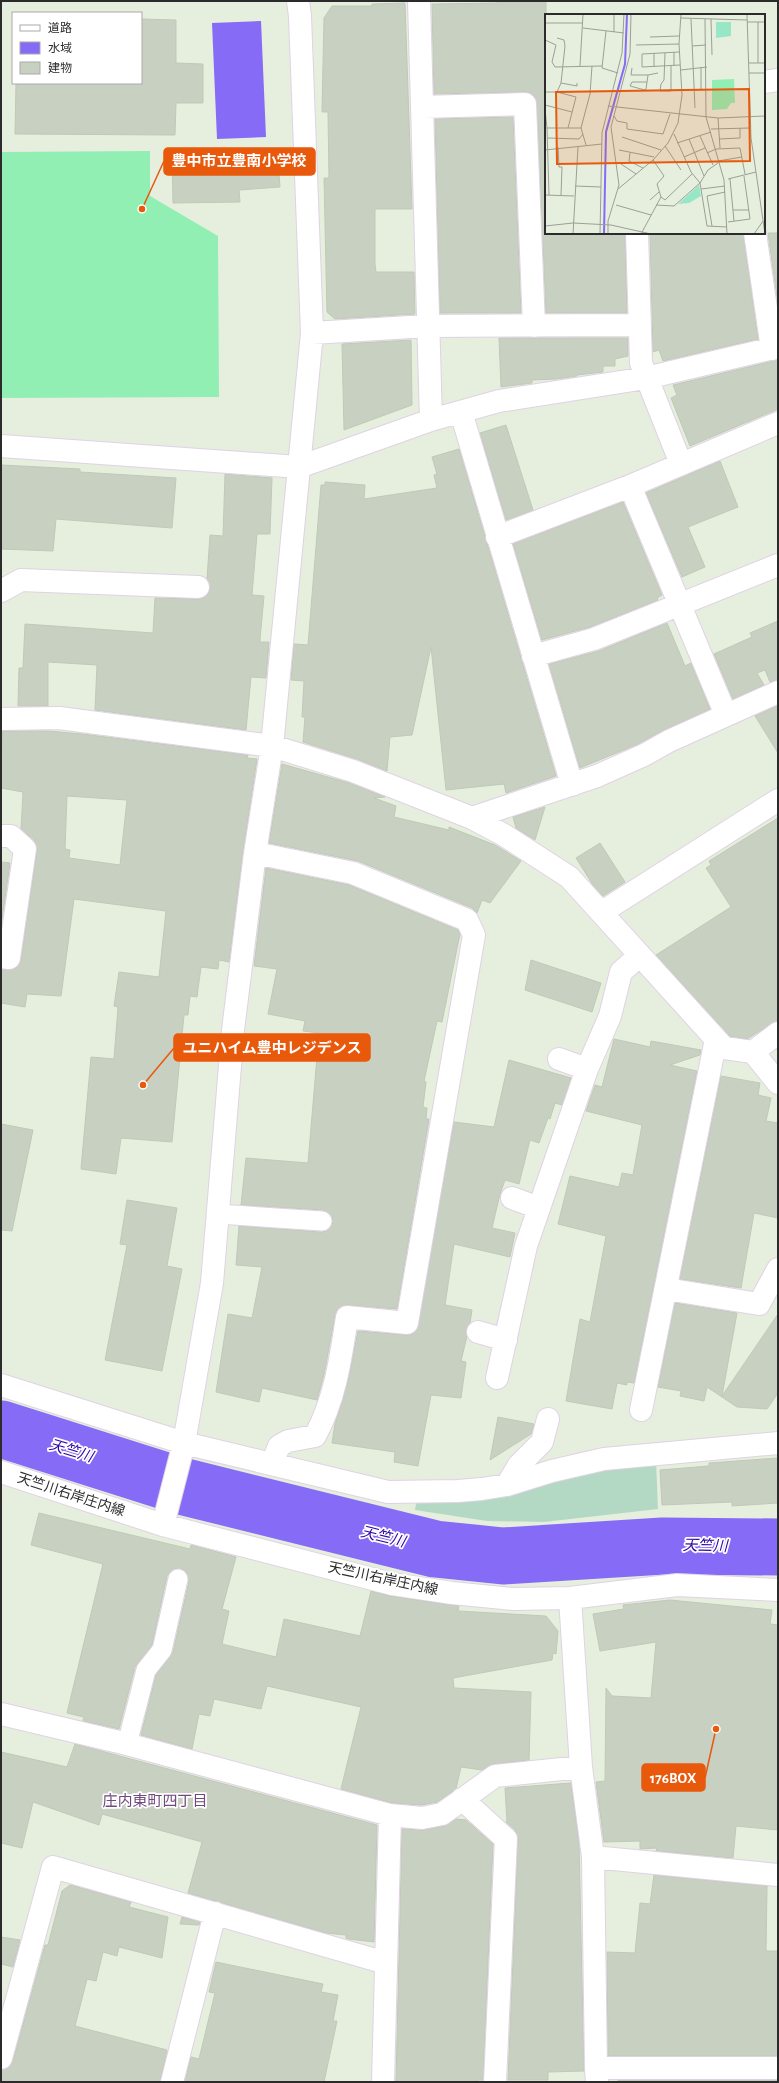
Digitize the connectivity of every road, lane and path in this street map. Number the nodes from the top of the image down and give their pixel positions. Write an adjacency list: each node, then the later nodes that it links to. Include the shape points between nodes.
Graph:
1 (298, 1): 11 (street)
2 (419, 1): 5 (street)
3 (778, 80): 4 (street)
4 (765, 82)
5 (422, 107): 9 (street); 10 (street, via 526,104)
6 (637, 234): 8 (street)
7 (755, 234): 12 (street)
8 (639, 325): 10 (street); 13 (street, via 641,363)
9 (427, 326): 10 (street); 11 (street); 15 (street)
10 (534, 326)
11 (312, 333): 19 (street)
12 (775, 348): 13 (street)
13 (646, 378): 14 (street, via 499,401); 18 (street)
14 (461, 412): 15 (street); 21 (street)
15 (431, 420): 19 (street)
16 (778, 423): 18 (street)
17 (1, 446): 19 (street)
18 (680, 464): 20 (street)
19 (299, 467): 30 (street)
20 (630, 486): 21 (street); 25 (street)
21 (497, 537): 26 (street)
22 (778, 565): 25 (street)
23 (198, 587): 24 (street, via 21,580)
24 (1, 591)
25 (681, 605): 26 (street, via 594,639); 28 (street)
26 (533, 656): 31 (street)
27 (778, 692): 28 (street)
28 (726, 715): 31 (street, via 638,758)
29 (1, 719): 30 (street, via 59,718)
30 (272, 746): 33 (street, via 353,771); 35 (street)
31 (572, 785): 33 (street)
32 (778, 800): 36 (street)
33 (472, 818): 36 (street, via 570,877)
34 (1, 836): 38 (street, via 11,836 25,849 9,958)
35 (255, 853): 47 (street, via 233,1030); 59 (street, via 353,873 467,920 474,935 407,1323 347,1317 341,1356 321,1426 315,1436 288,1441 279,1446)
36 (602, 912): 37 (street)
37 (640, 955): 40 (street); 43 (street, via 620,972 610,1016)
38 (1, 957)
39 (778, 1034): 41 (street)
40 (716, 1039): 41 (street, via 724,1048); 50 (street)
41 (753, 1052): 44 (street)
42 (559, 1059): 43 (street)
43 (587, 1069): 46 (street)
44 (778, 1083)
45 (512, 1198): 46 (street)
46 (539, 1208): 52 (street, via 526,1246)
47 (218, 1214): 48 (lane); 58 (street, via 212,1283)
48 (322, 1221)
49 (778, 1269): 50 (street, via 759,1304)
50 (666, 1289): 55 (street)
51 (478, 1332): 52 (street)
52 (506, 1340): 53 (street)
53 (498, 1378)
54 (1, 1385): 58 (street)
55 (641, 1410)
56 (548, 1419): 61 (street, via 542,1442 519,1465)
57 (778, 1443): 61 (street, via 604,1459)
58 (182, 1451): 59 (street); 62 (street)
59 (272, 1464): 61 (street, via 388,1492 458,1491)
60 (1, 1472): 62 (street, 天竺川右岸庄内線)
61 (507, 1485)
62 (165, 1517): 65 (street, 天竺川右岸庄内線, via 392,1584 513,1599)
63 (178, 1579): 67 (lane, via 162,1650 146,1670)
64 (778, 1590): 65 (street, 天竺川右岸庄内線, via 677,1584)
65 (570, 1598): 68 (street)
66 (1, 1714): 67 (street)
67 (127, 1744): 70 (street)
68 (581, 1767): 69 (street, via 495,1776); 71 (street)
69 (462, 1799): 70 (street, via 442,1814 422,1818); 80 (street, via 506,1839)
70 (390, 1815): 74 (street)
71 (594, 1857): 72 (street); 77 (street)
72 (778, 1875)
73 (214, 1913): 74 (street); 75 (street, via 53,1867); 78 (street)
74 (386, 1963): 79 (street)
75 (1, 2058)
76 (778, 2068): 77 (street)
77 (596, 2075)
78 (172, 2082)
79 (383, 2082)
80 (495, 2082)

